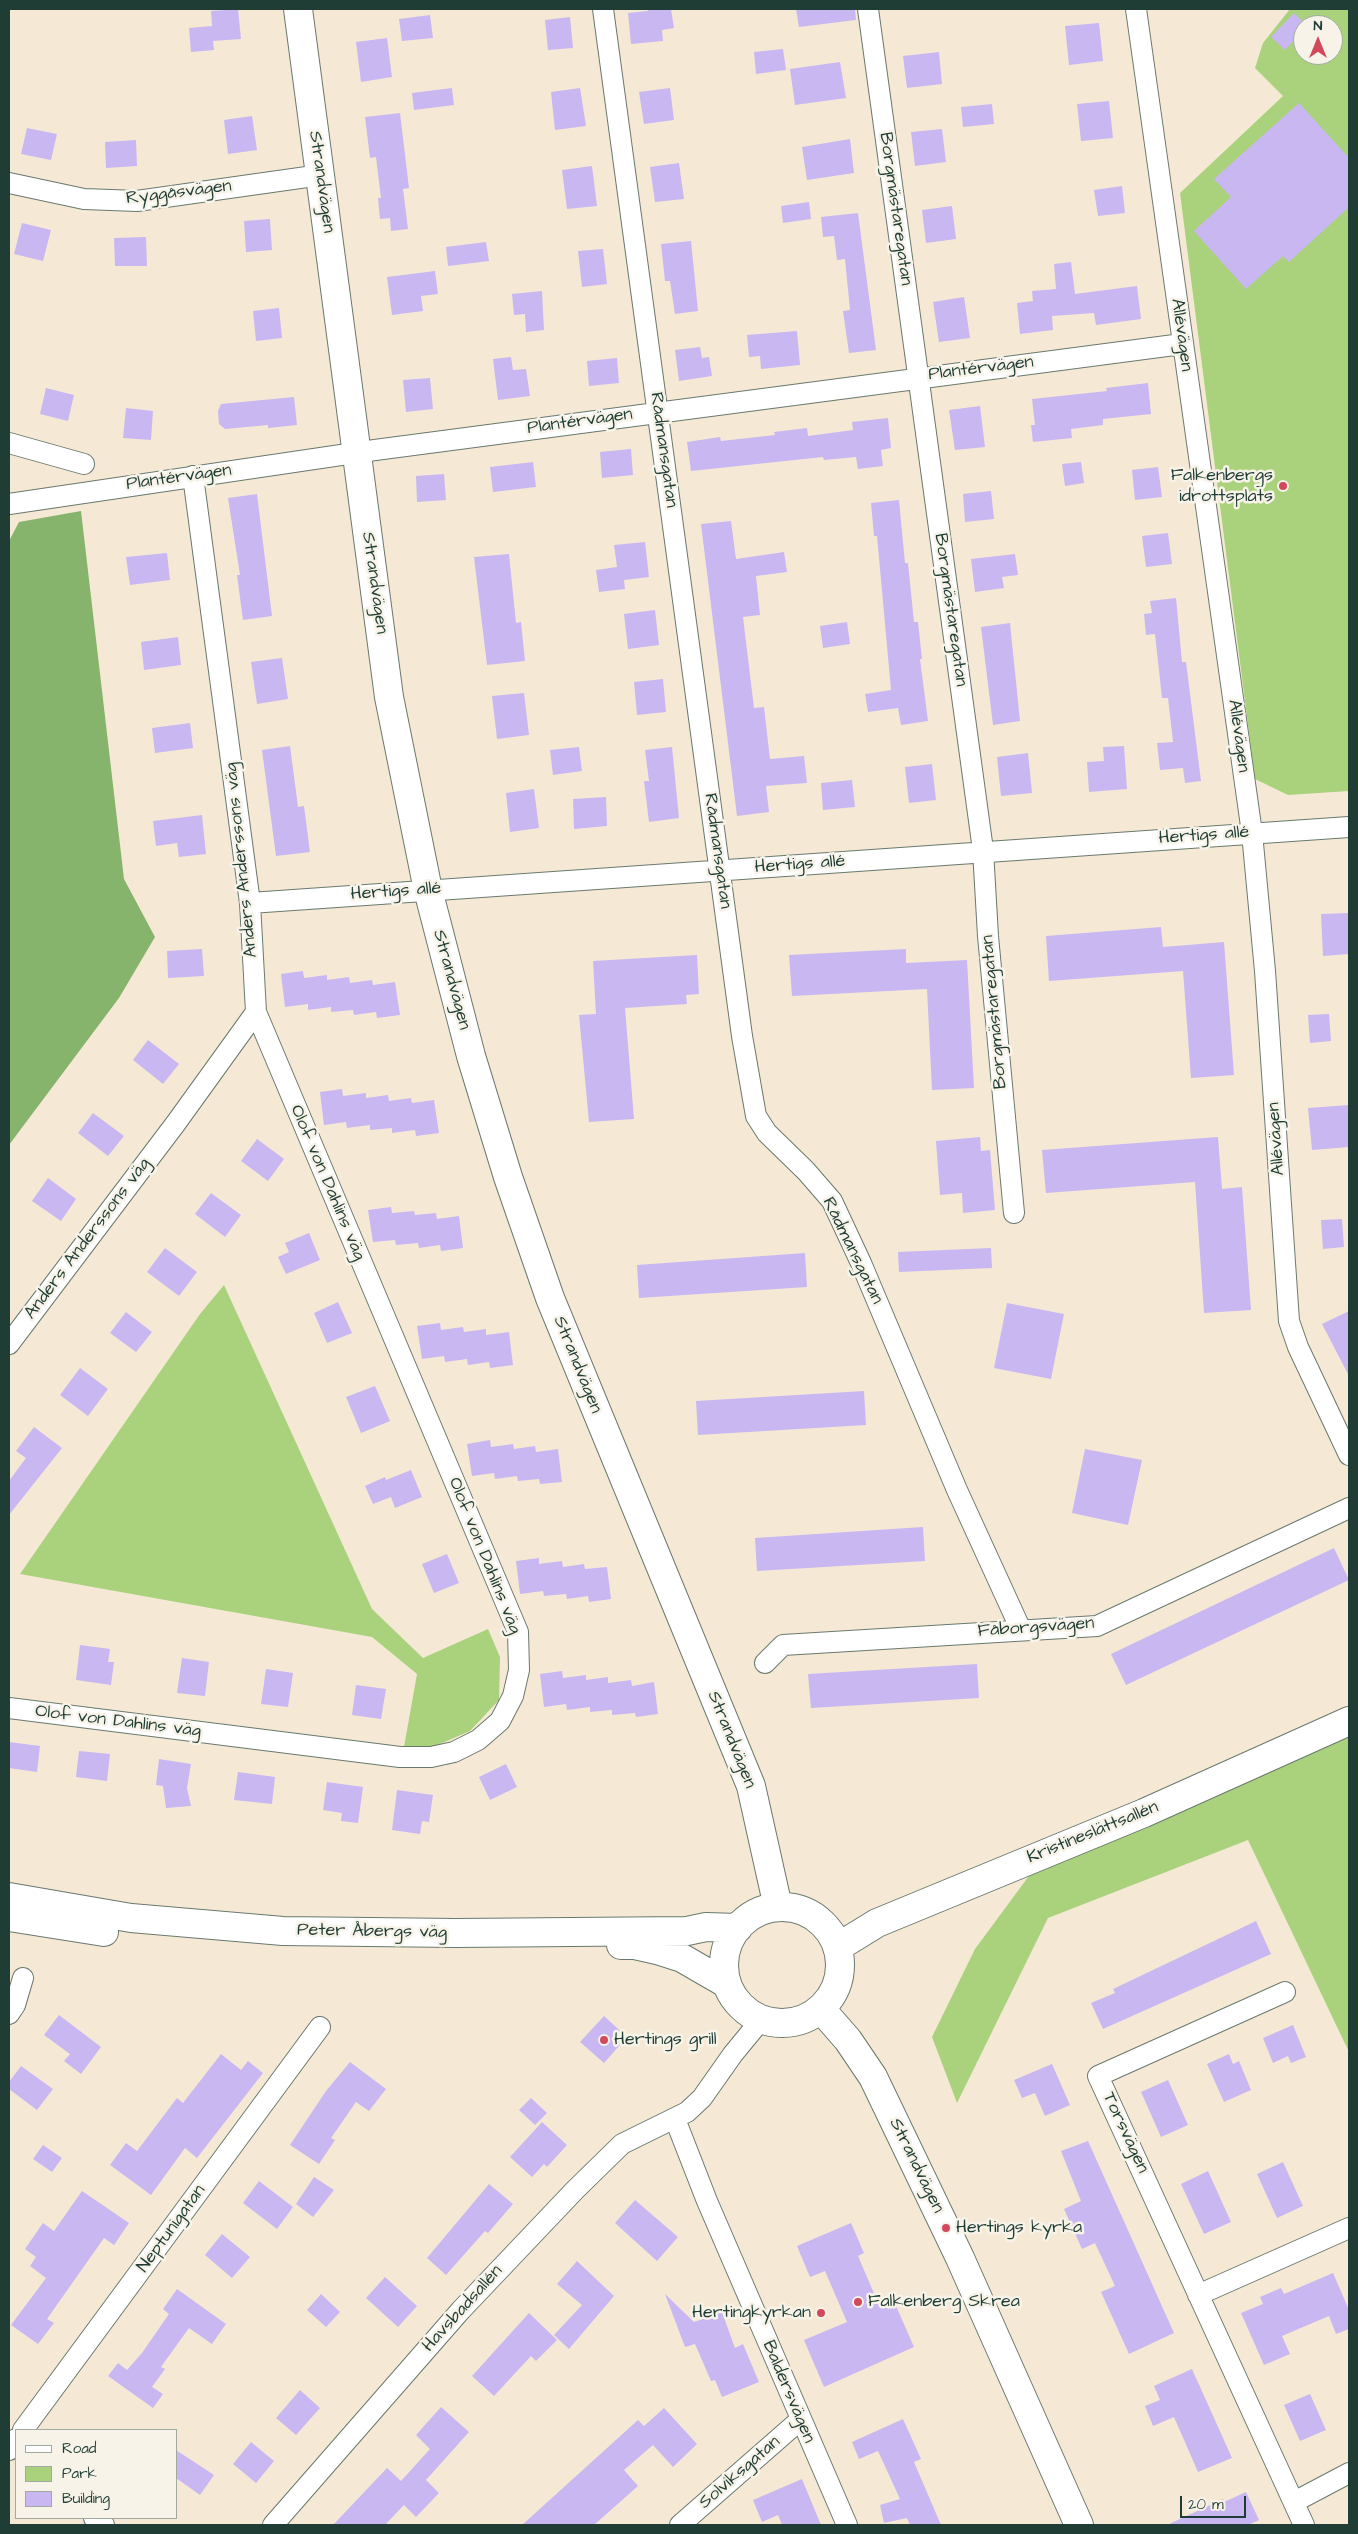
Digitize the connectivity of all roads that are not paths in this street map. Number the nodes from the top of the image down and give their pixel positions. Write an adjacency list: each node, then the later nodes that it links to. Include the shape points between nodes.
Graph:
1 (298, 9): 5 (street, Strandvägen)
2 (604, 9): 9 (street, Rådmansgatan)
3 (868, 9): 8 (street, Borgmästaregatan)
4 (1136, 9): 7 (street, Allévägen)
5 (321, 175): 6 (street, Ryggåsvägen, via 137,201 84,199); 11 (street, Strandvägen)
6 (9, 183)
7 (1182, 344): 8 (street, Plantérvägen); 16 (street, Allévägen)
8 (918, 377): 9 (street, Plantérvägen); 17 (street, Borgmästaregatan)
9 (658, 412): 11 (street, Plantérvägen); 18 (street, Rådmansgatan)
10 (9, 443): 12 (street)
11 (357, 452): 13 (street, Plantérvägen); 19 (street, Strandvägen, via 389,697)
12 (84, 464)
13 (193, 476): 14 (street, Plantérvägen); 20 (street, Anders Anderssons väg)
14 (9, 504)
15 (1349, 826): 16 (street, Hertigs allé)
16 (1252, 833): 17 (street, Hertigs allé); 24 (street, Allévägen, via 1290,1321 1298,1347)
17 (983, 850): 18 (street, Hertigs allé); 22 (street, Borgmästaregatan)
18 (720, 871): 19 (street, Hertigs allé); 26 (street, Rådmansgatan, via 756,1116 767,1133 832,1201)
19 (428, 890): 20 (street, Hertigs allé); 31 (street, Strandvägen, via 471,1056 508,1177 554,1308 751,1786)
20 (250, 902): 21 (street, Anders Anderssons väg)
21 (256, 1012): 23 (street, Anders Anderssons väg); 28 (street, Olof von Dahlins väg, via 518,1632 519,1670 513,1696 500,1721 478,1740 454,1752 431,1757 390,1756)
22 (1014, 1213)
23 (9, 1344)
24 (1349, 1456)
25 (1349, 1508): 26 (street, Fåborgsvägen, via 1097,1626)
26 (1021, 1630): 27 (street, Fåborgsvägen, via 783,1645)
27 (765, 1663)
28 (9, 1708)
29 (1349, 1721): 34 (street, Kristineslättsallén, via 1144,1812 877,1923)
30 (9, 1897): 33 (street, Peter Åbergs väg, via 131,1918 282,1930 456,1934)
31 (778, 1907): 33 (street, via 756,1913); 34 (street, via 801,1910 815,1917 826,1927)
32 (9, 1917): 36 (street, Peter Åbergs väg, via 129,1935 226,1943 635,1945 682,1958)
33 (738, 1928): 36 (street, via 726,1951 724,1971)
34 (838, 1947): 38 (street, via 841,1969 838,1984)
35 (23, 1978): 39 (street)
36 (727, 1984): 40 (street, via 740,2006)
37 (1285, 1992): 44 (street, Torsvägen, via 1098,2076)
38 (821, 2009): 40 (street, via 796,2022); 52 (street, Strandvägen, via 848,2040 873,2077 972,2284)
39 (9, 2014)
40 (761, 2020): 42 (street, Havsbadsallén, via 702,2098)
41 (320, 2027): 46 (street, Neptunigatan)
42 (675, 2119): 45 (street, Baldersvägen); 49 (street, Havsbadsallén, via 622,2144 575,2190 461,2310)
43 (1349, 2228): 44 (street)
44 (1198, 2294): 48 (street, Torsvägen)
45 (800, 2420): 50 (street, Solviksgatan); 51 (street, Baldersvägen)
46 (24, 2429)
47 (1349, 2473): 48 (street)
48 (1294, 2502): 53 (street, Torsvägen)
49 (273, 2525)
50 (680, 2525)
51 (847, 2525)
52 (1079, 2525)
53 (1304, 2525)

